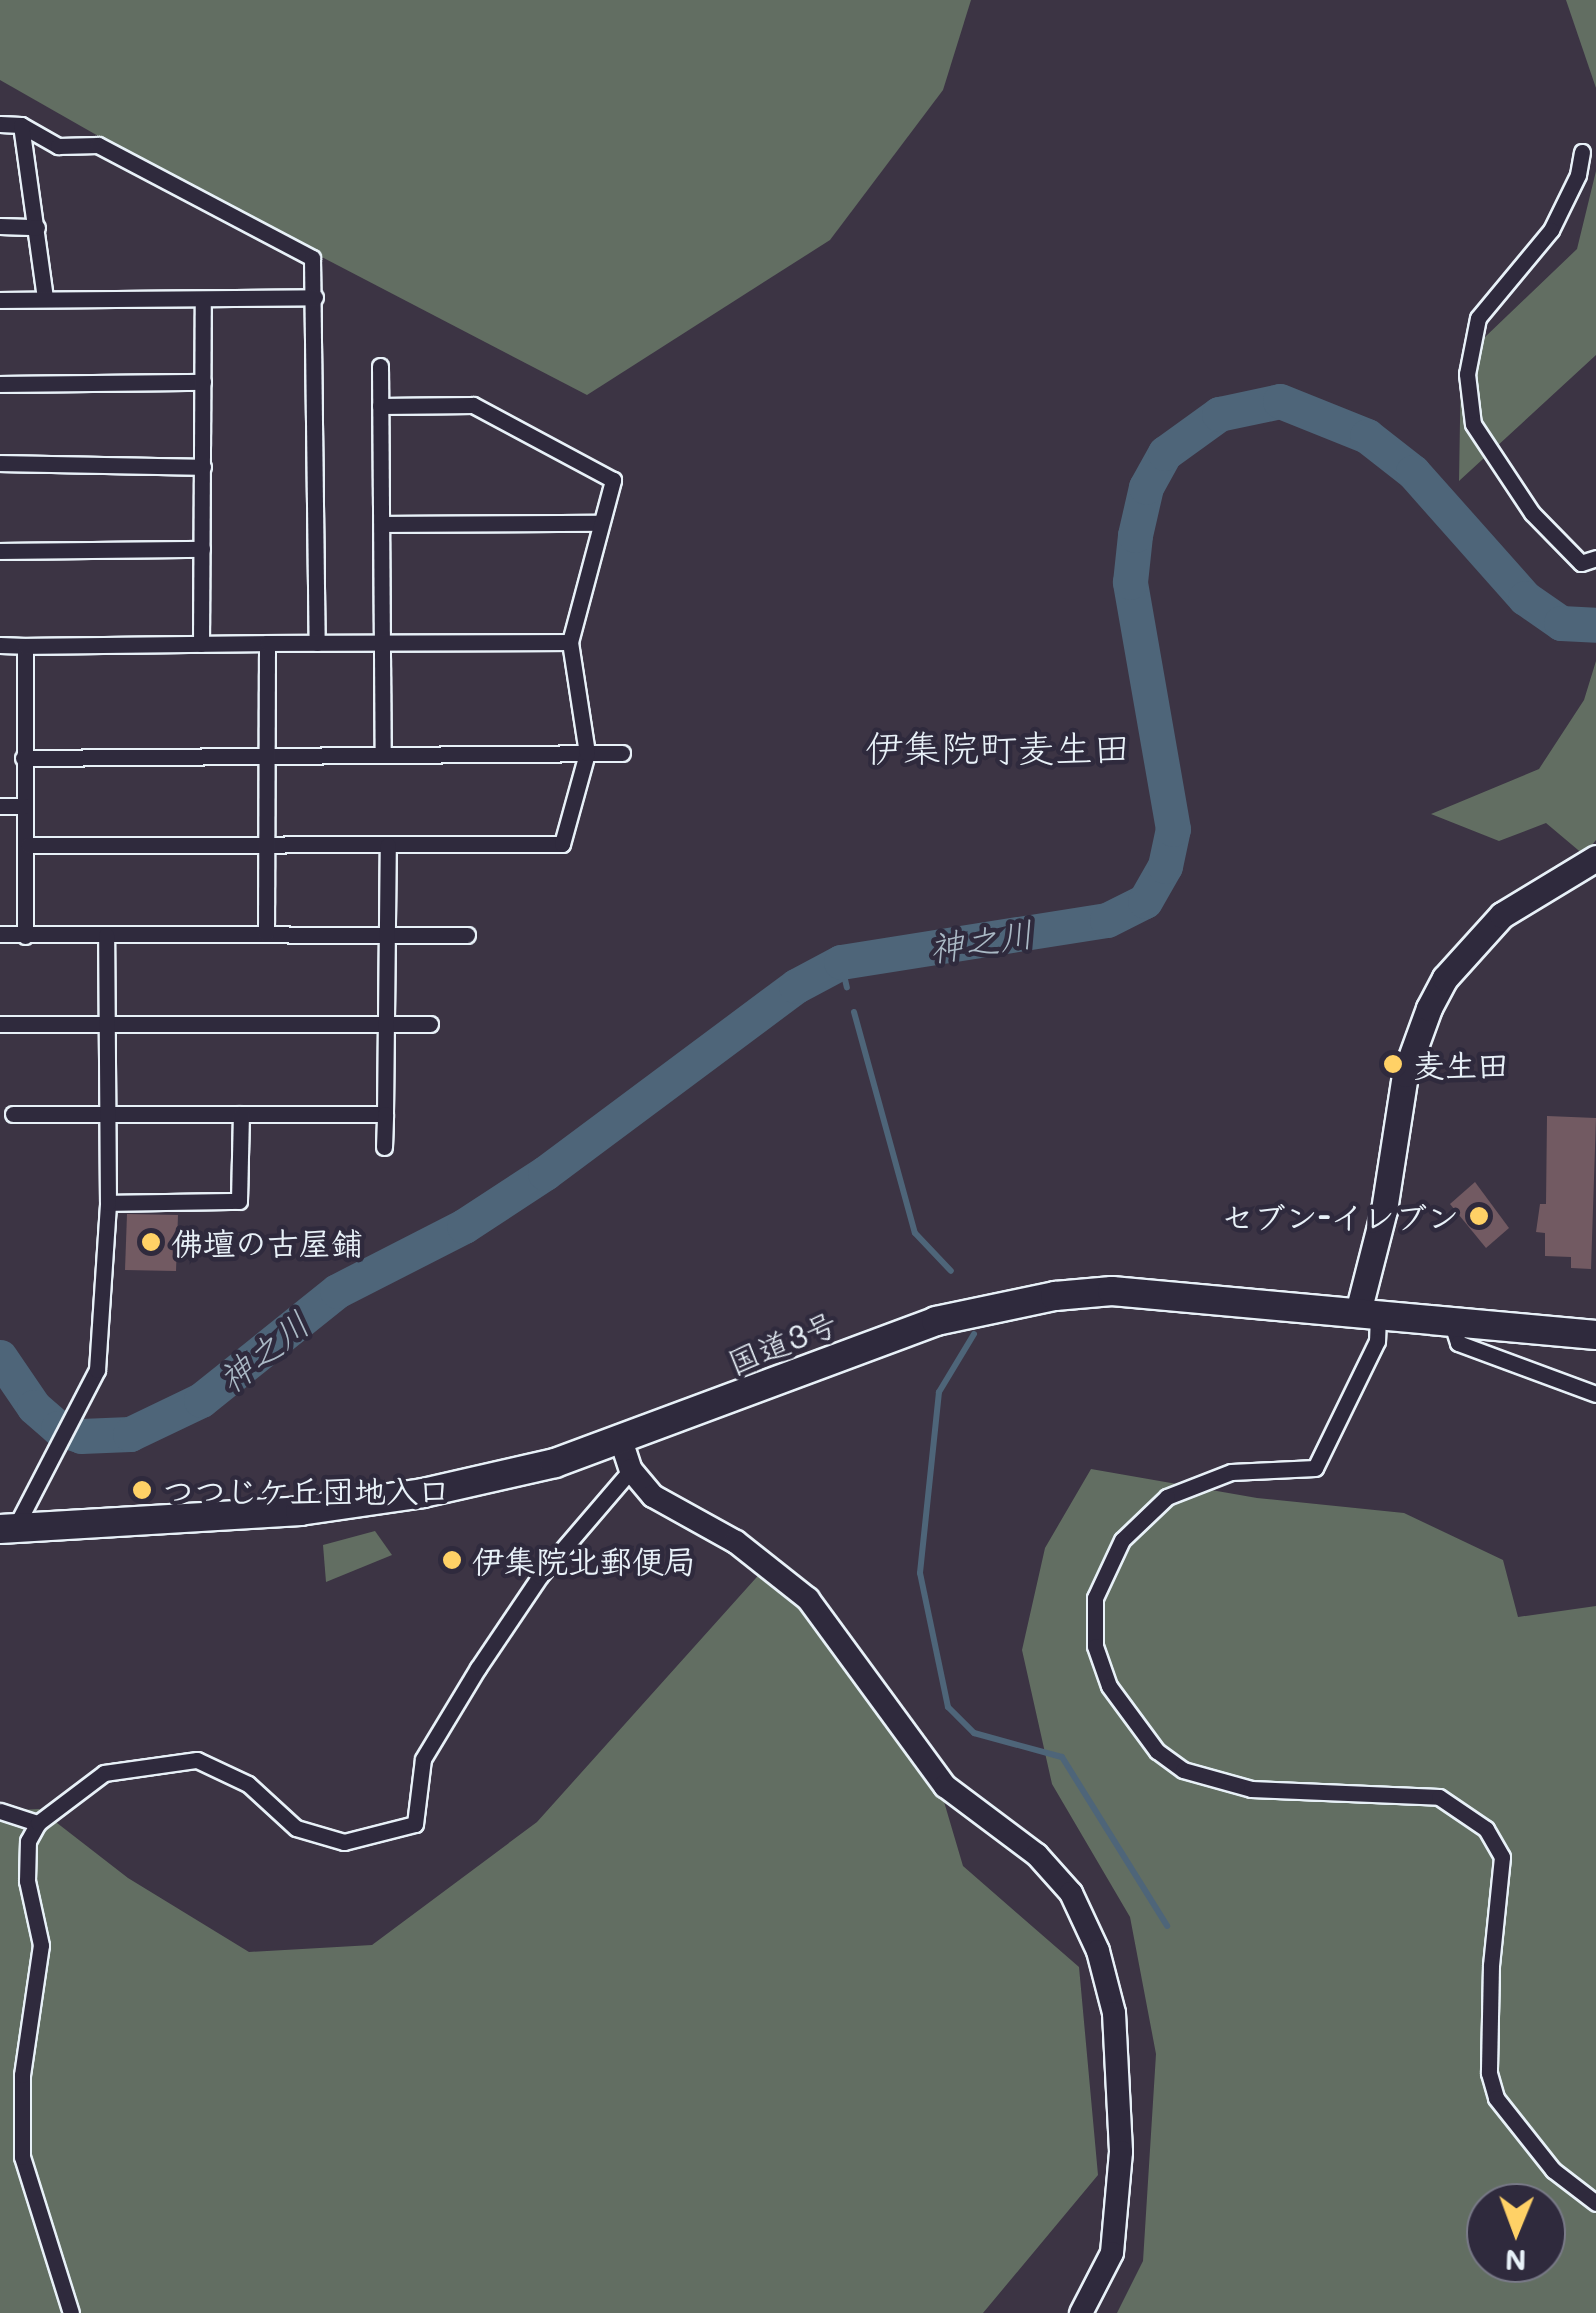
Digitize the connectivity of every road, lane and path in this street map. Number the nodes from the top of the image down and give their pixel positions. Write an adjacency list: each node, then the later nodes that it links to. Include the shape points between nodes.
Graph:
1 (0, 124): 2 (street)
2 (21, 125): 5 (street); 7 (street, via 58,146 98,145 312,258)
3 (1582, 152): 20 (street, via 1551,230 1478,318 1467,374 1473,424 1506,476 1581,563)
4 (0, 226): 5 (street)
5 (37, 227): 6 (street)
6 (44, 297): 8 (street); 9 (street)
7 (315, 298): 8 (street); 24 (street)
8 (203, 299): 11 (street)
9 (0, 300)
10 (380, 366): 13 (street)
11 (203, 382): 12 (street); 15 (street)
12 (0, 384)
13 (380, 406): 16 (street, via 472,405 613,480); 17 (street)
14 (0, 462): 15 (street)
15 (203, 467): 18 (street)
16 (597, 523): 17 (street); 22 (street)
17 (382, 524): 21 (street)
18 (202, 549): 19 (street); 25 (street)
19 (0, 551)
20 (1596, 558)
21 (380, 642): 22 (street); 24 (street); 29 (street)
22 (570, 642): 28 (street)
23 (267, 643): 24 (street); 25 (street); 32 (street)
24 (317, 643)
25 (201, 644): 27 (street)
26 (0, 645): 27 (street)
27 (25, 646): 31 (street)
28 (586, 752): 29 (street); 30 (street); 37 (street, via 562,844)
29 (383, 754): 32 (street)
30 (622, 754)
31 (23, 758): 32 (street); 34 (street)
32 (266, 758): 35 (street)
33 (0, 806): 34 (street)
34 (24, 806): 36 (street)
35 (266, 843): 36 (street); 37 (street); 41 (street)
36 (28, 845): 43 (street)
37 (388, 845): 39 (street)
38 (1596, 858): 55 (main road, via 1502,915 1445,978 1429,1008 1405,1074)
39 (387, 932): 41 (street); 42 (street); 45 (street)
40 (0, 934): 43 (street)
41 (266, 934): 44 (street)
42 (467, 934)
43 (24, 936): 44 (street)
44 (106, 936): 47 (street)
45 (386, 1023): 47 (street); 48 (street); 52 (street)
46 (0, 1024): 47 (street)
47 (108, 1024): 50 (street)
48 (430, 1024)
49 (13, 1114): 50 (street)
50 (106, 1114): 51 (street); 54 (street)
51 (241, 1114): 52 (street); 54 (street, via 239,1201)
52 (385, 1114): 53 (street)
53 (384, 1148)
54 (108, 1202): 61 (street, via 99,1358 79,1410)
55 (1368, 1313): 56 (highway, 国道3号); 59 (highway, 国道3号, via 1112,1291 1036,1299 936,1321); 64 (street, via 1377,1341 1315,1468 1231,1472 1166,1497 1122,1540 1096,1598 1094,1646 1108,1686 1156,1751 1184,1770 1251,1788 1439,1798 1486,1829 1502,1857 1491,1965 1489,2072 1496,2098 1553,2170)
56 (1451, 1321): 57 (highway, 国道3号); 58 (street, via 1458,1343)
57 (1596, 1335)
58 (1596, 1394)
59 (621, 1440): 60 (street); 61 (highway, 国道3号, via 555,1463 423,1493 300,1511)
60 (631, 1470): 63 (street, via 540,1576 478,1668 423,1759 415,1824 344,1842 312,1833 296,1828 248,1784 198,1760 104,1773); 66 (street, via 653,1496 736,1542 808,1599 944,1786 1036,1855 1071,1893 1098,1951 1114,2013 1121,2152 1112,2253)
61 (8, 1528)
62 (0, 1811): 63 (street)
63 (38, 1822): 65 (street, via 28,1841 27,1881 40,1945 22,2074 22,2157)
64 (1596, 2204)
65 (71, 2313)
66 (1082, 2313)

